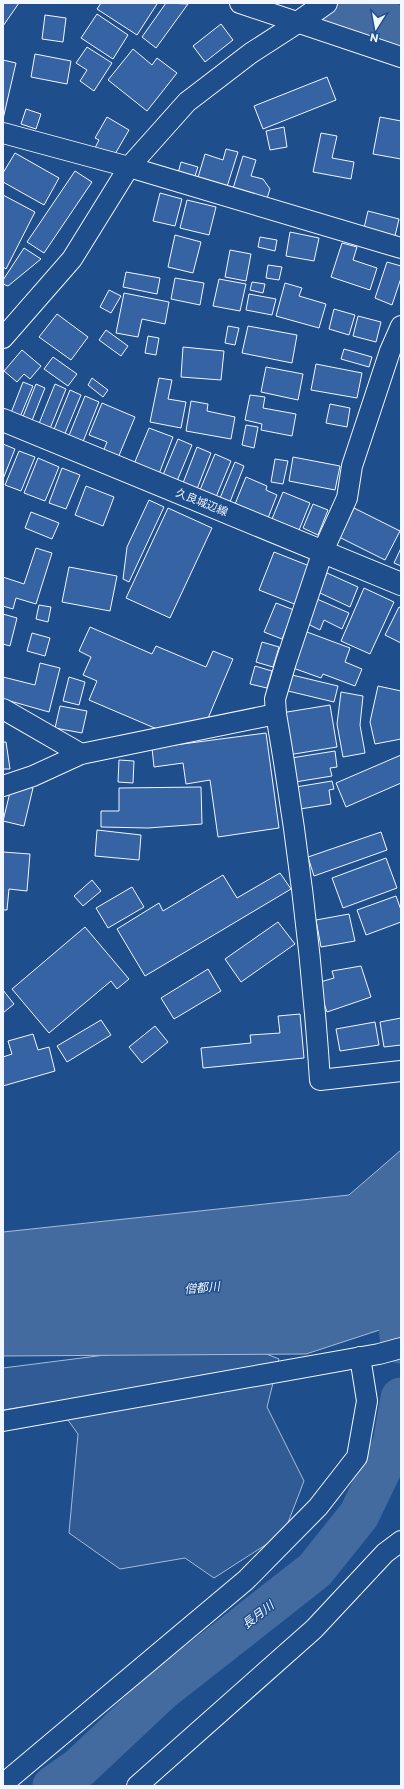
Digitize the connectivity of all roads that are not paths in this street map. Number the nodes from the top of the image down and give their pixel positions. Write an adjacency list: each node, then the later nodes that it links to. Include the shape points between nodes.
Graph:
1 (240, 3): 3 (street)
2 (326, 3): 3 (main road)
3 (299, 22): 4 (street); 6 (street, via 251,53 187,102)
4 (401, 57)
5 (3, 133): 6 (street)
6 (129, 167): 7 (street); 9 (street, via 72,260)
7 (401, 248)
8 (401, 326): 11 (street, via 390,351 352,466 347,498)
9 (3, 338)
10 (3, 420): 11 (main road, 久良城辺線)
11 (323, 551): 12 (main road, 久良城辺線); 14 (street, via 275,699)
12 (401, 584)
13 (3, 709): 15 (street)
14 (276, 714): 15 (street); 17 (street, via 292,808 308,938 320,1080)
15 (81, 754): 16 (street, via 33,776)
16 (3, 786)
17 (401, 1071)
18 (401, 1348): 19 (street)
19 (360, 1357): 20 (street); 22 (street, via 367,1401 357,1456 318,1508 246,1580)
20 (3, 1421)
21 (401, 1541): 23 (street, via 385,1553 314,1629)
22 (3, 1784)
23 (137, 1786)

